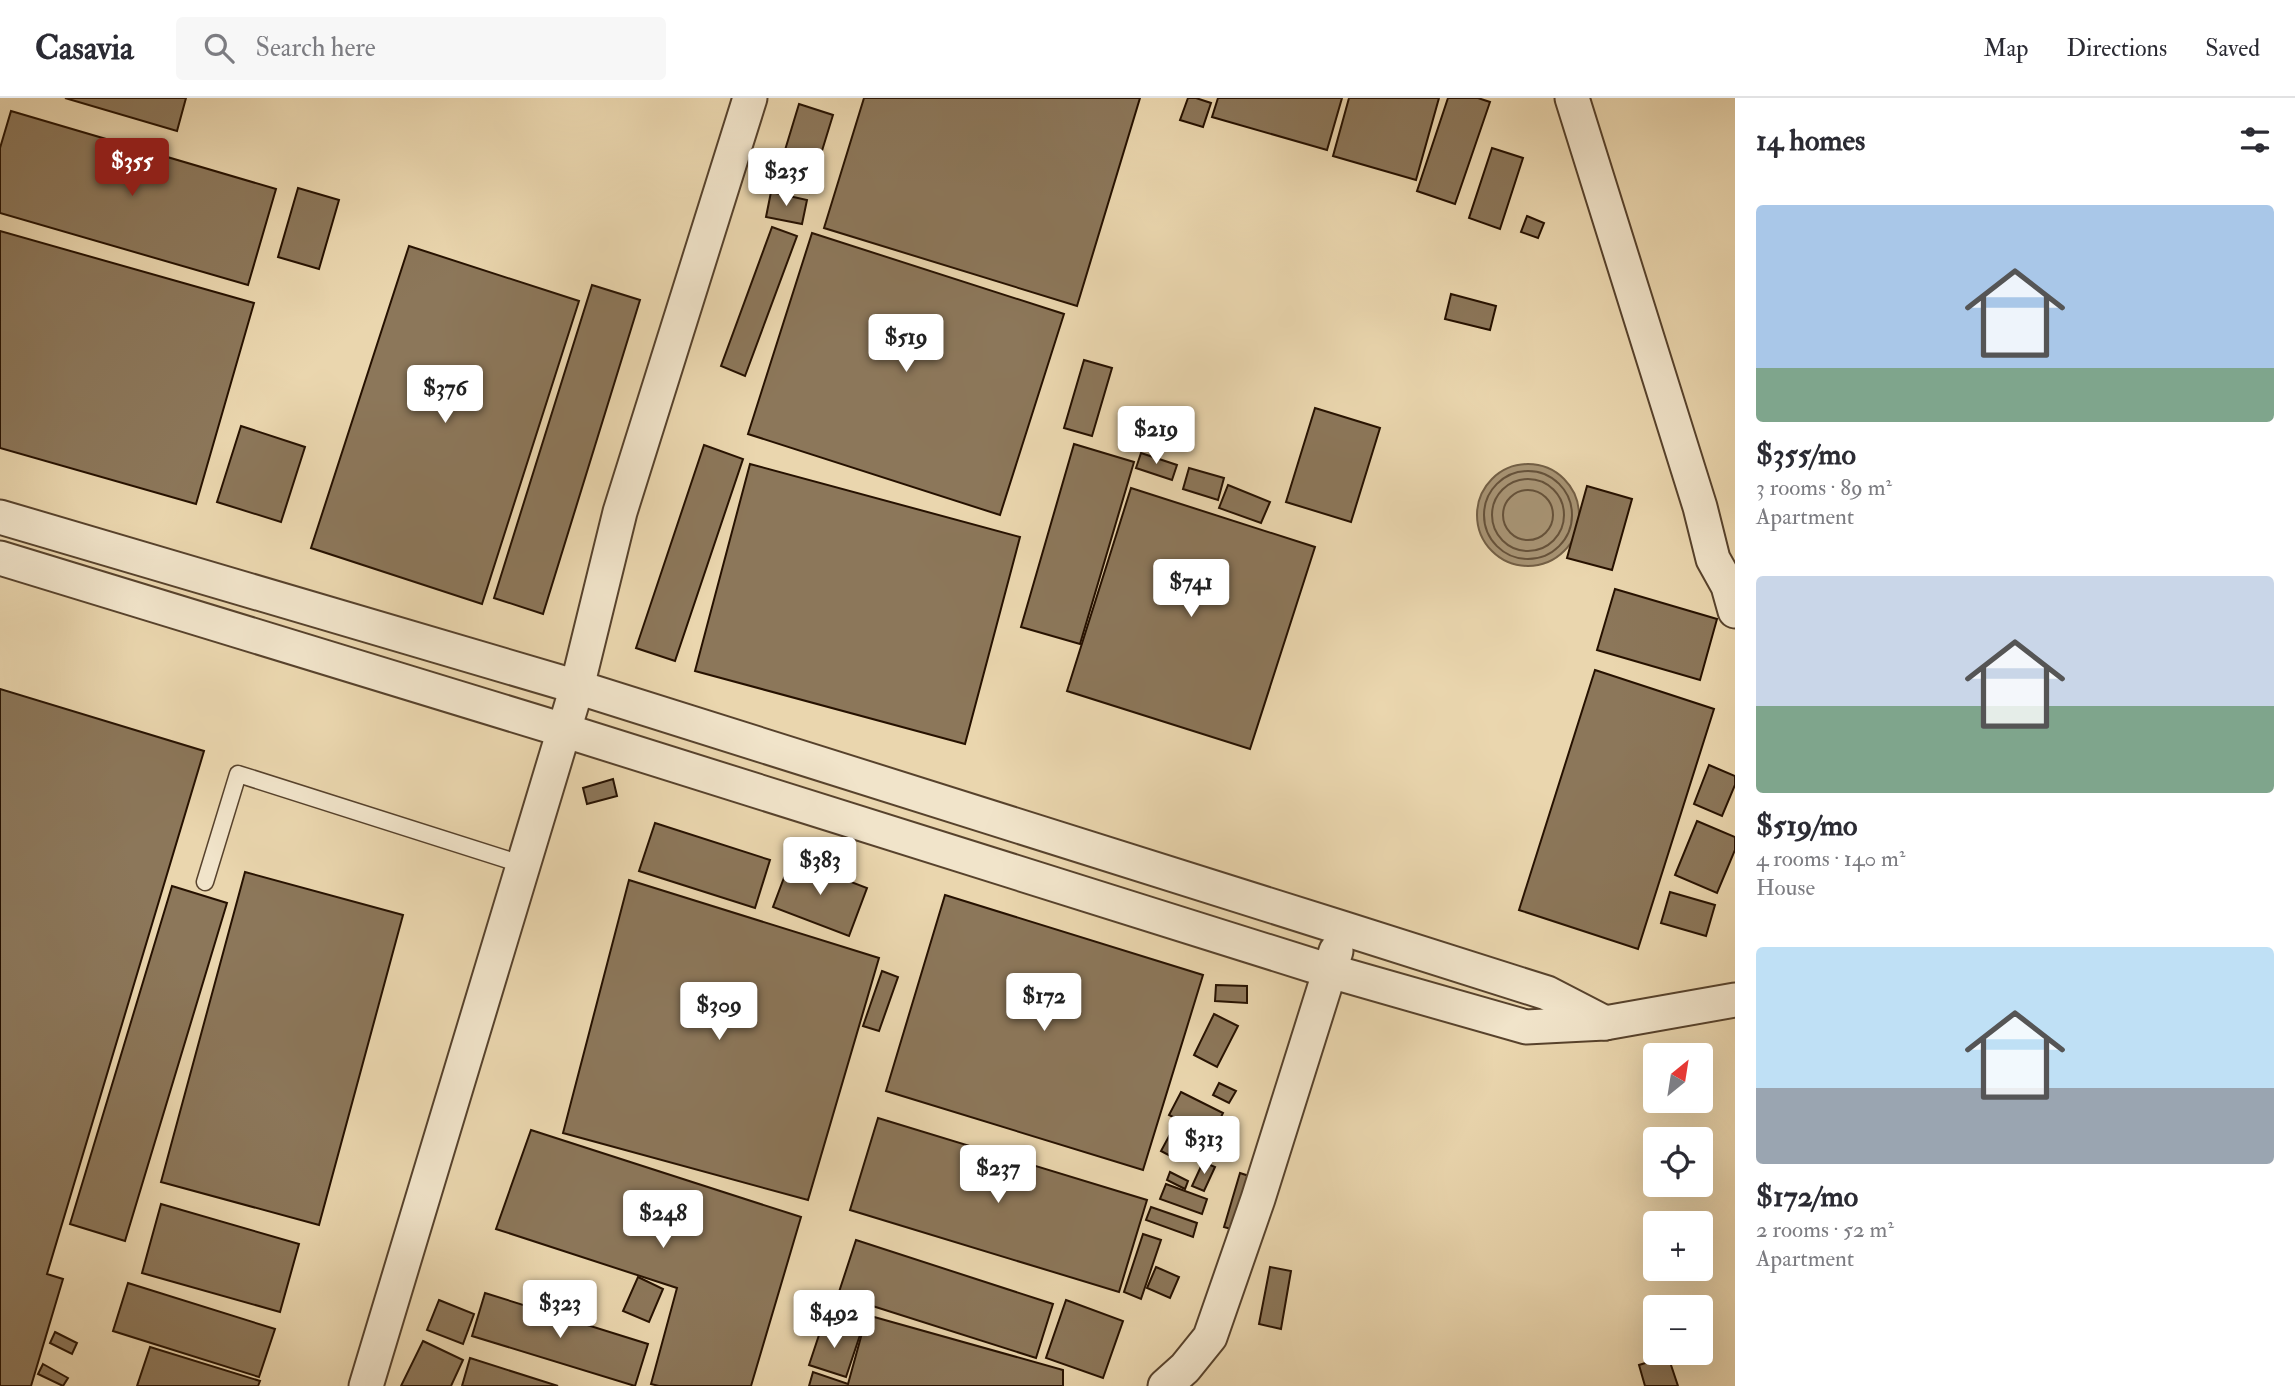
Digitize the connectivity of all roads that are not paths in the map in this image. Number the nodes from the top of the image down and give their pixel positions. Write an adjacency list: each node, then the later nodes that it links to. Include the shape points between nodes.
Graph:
1 (750, 98): 6 (street, via 620,512)
2 (1572, 98): 5 (street, via 1713,559)
3 (0, 517): 6 (street)
4 (0, 558): 7 (street)
5 (1735, 611)
6 (577, 687): 7 (street); 10 (street)
7 (563, 730): 8 (street); 11 (street)
8 (522, 864): 9 (lane, via 238,774); 14 (street)
9 (205, 882)
10 (1342, 928): 11 (street); 13 (street, via 1547,993)
11 (1330, 971): 13 (street, via 1526,1027); 15 (street, via 1210,1337)
12 (1735, 1000): 13 (street)
13 (1605, 1023)
14 (366, 1386)
15 (1165, 1386)

